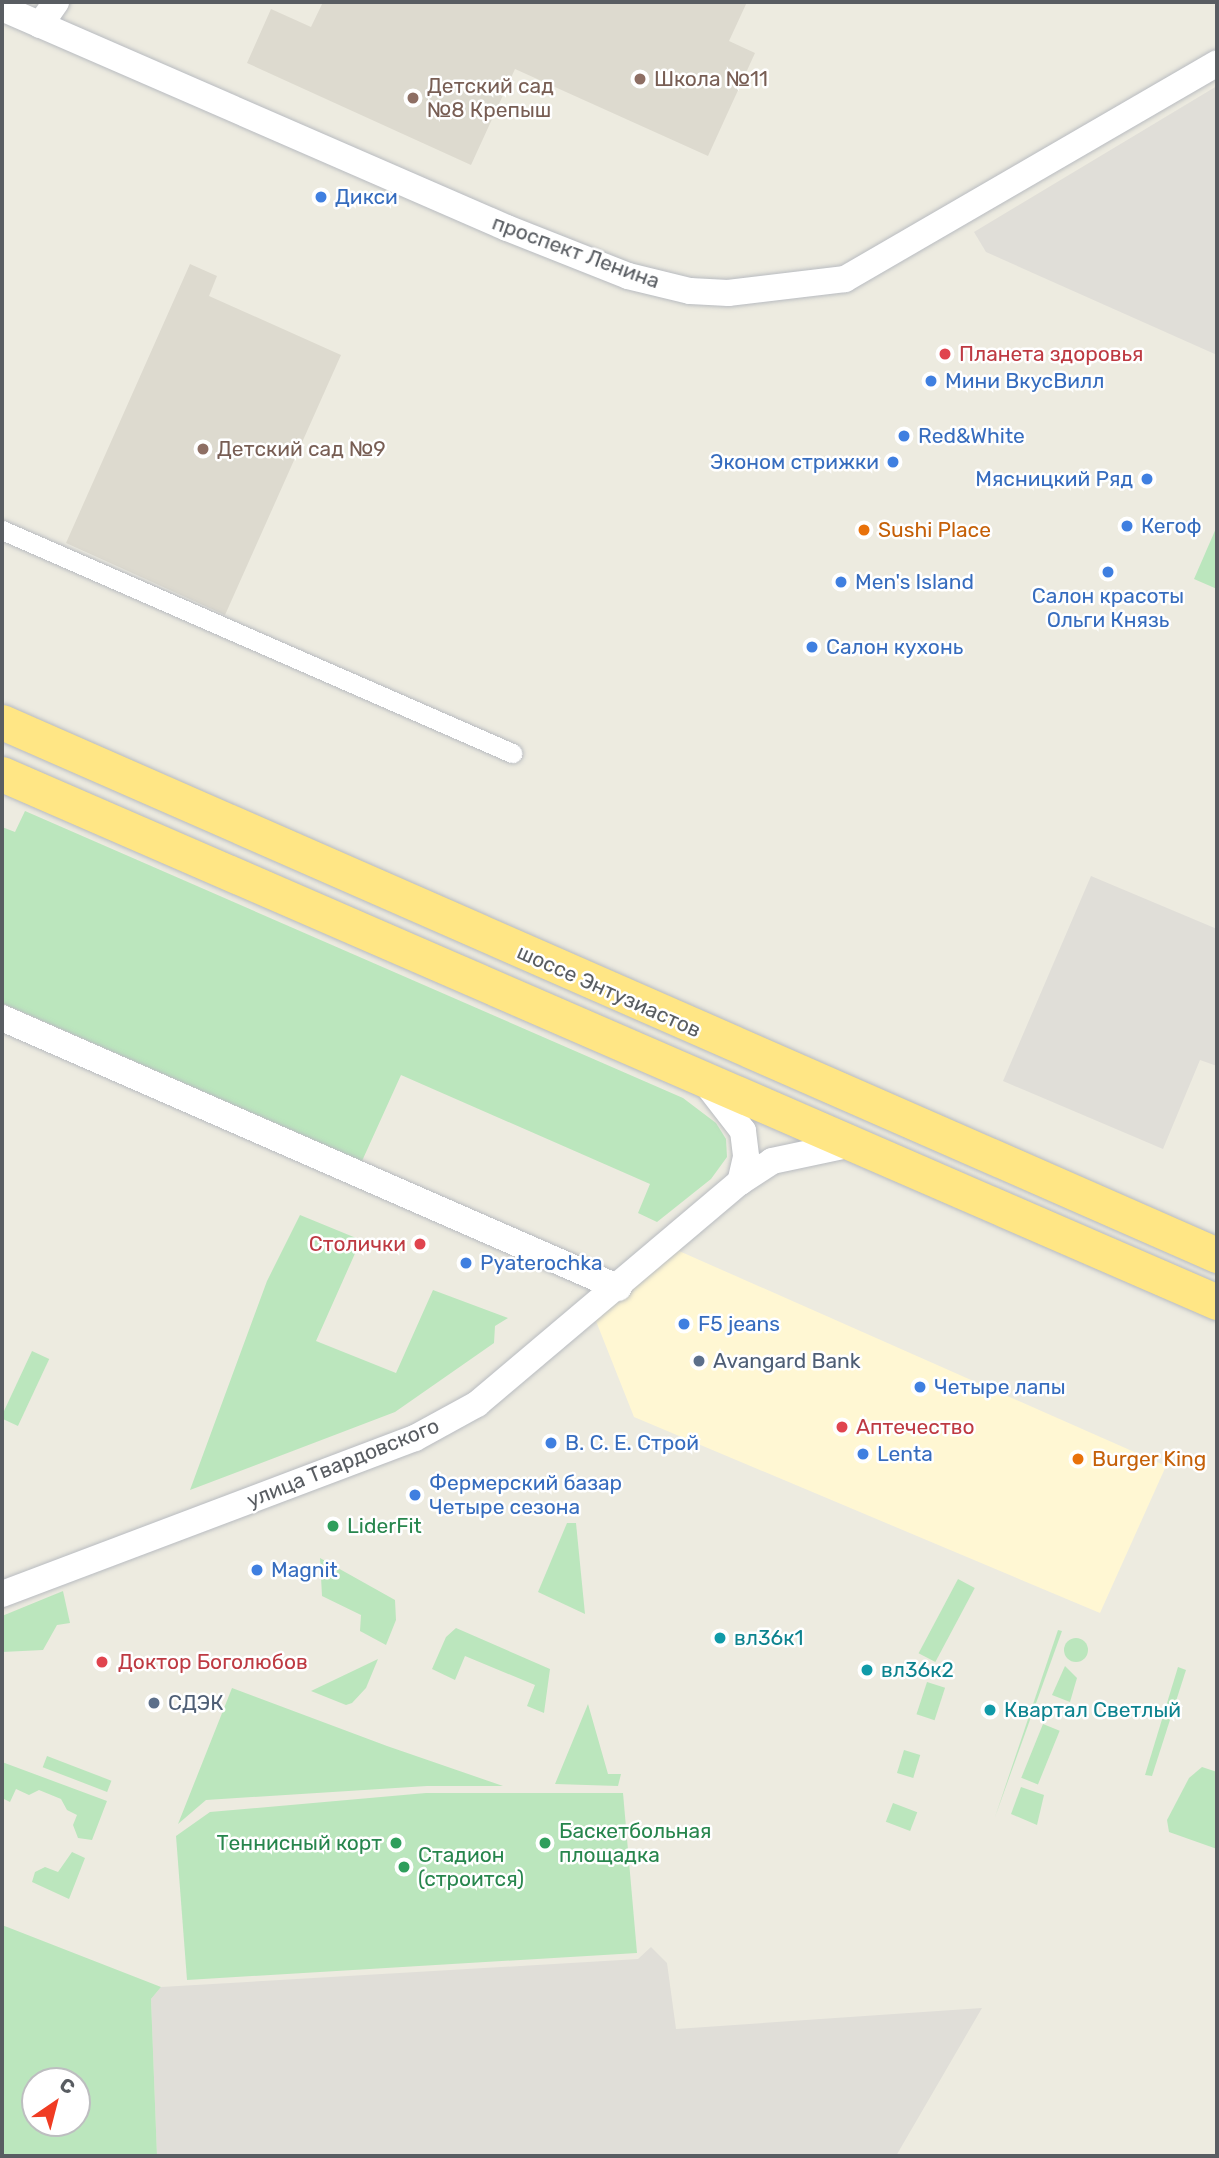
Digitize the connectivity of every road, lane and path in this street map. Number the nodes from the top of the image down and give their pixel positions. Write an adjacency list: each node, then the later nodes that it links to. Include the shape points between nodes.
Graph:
1 (56, 2): 3 (street)
2 (2, 8): 3 (street, проспект Ленина)
3 (40, 25): 4 (street, проспект Ленина, via 628,276 690,291 728,293 845,279)
4 (1217, 63)
5 (2, 530): 7 (street)
6 (2, 722): 13 (highway, шоссе Энтузиастов)
7 (512, 753)
8 (2, 774): 10 (highway, шоссе Энтузиастов)
9 (2, 1018): 14 (street)
10 (699, 1076): 11 (highway, шоссе Энтузиастов); 12 (street, via 743,1132 746,1157)
11 (852, 1144): 12 (street, улица Твардовского, via 772,1161); 15 (highway, шоссе Энтузиастов)
12 (740, 1182): 14 (street, улица Твардовского)
13 (1217, 1255)
14 (619, 1288): 16 (street, улица Твардовского, via 477,1404 415,1438)
15 (1217, 1302)
16 (2, 1594)

